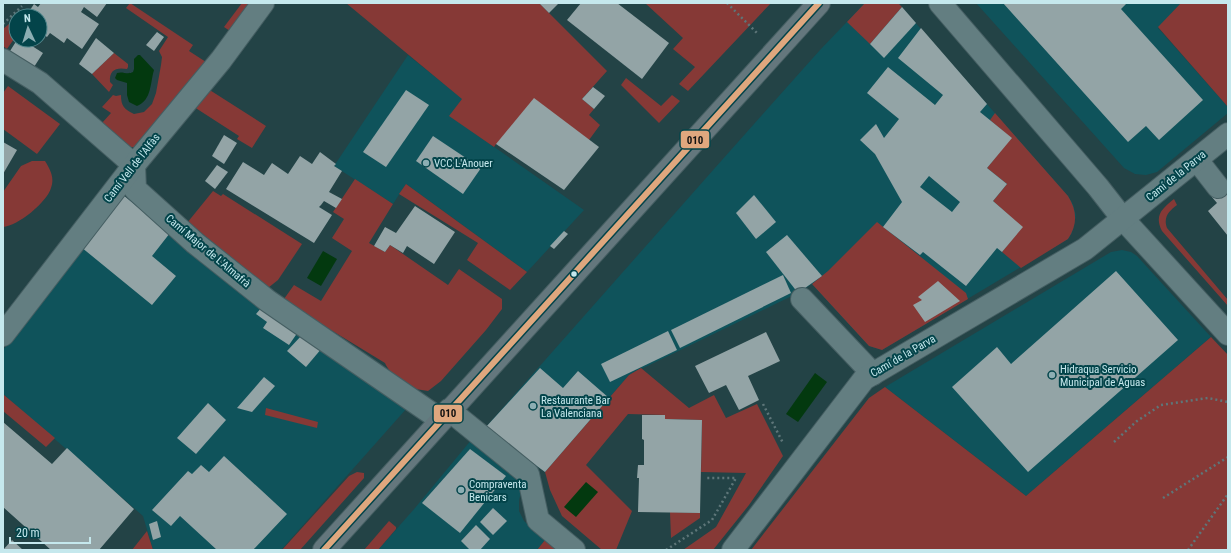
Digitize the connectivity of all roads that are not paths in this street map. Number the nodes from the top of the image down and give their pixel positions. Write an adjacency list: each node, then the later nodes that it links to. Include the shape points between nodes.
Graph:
1 (263, 3): 7 (street, Camí Vell de l'Alfàs, via 221,60)
2 (819, 3): 14 (main road)
3 (940, 3): 9 (street)
4 (3, 60): 7 (street, via 40,82)
5 (1228, 134): 6 (street, Camí de la Parva)
6 (1197, 160): 8 (street); 9 (street, Camí de la Parva)
7 (134, 165): 12 (street, Camí Vell de l'Alfàs); 14 (street, Camí Major de L'Almafrà, via 135,189 195,243 268,301)
8 (1218, 187)
9 (1123, 219): 11 (street); 13 (street, Camí de la Parva, via 1085,249)
10 (802, 299): 13 (street)
11 (1228, 334)
12 (3, 335)
13 (873, 374): 17 (street, Camí de la Parva, via 864,379)
14 (445, 415): 15 (main road); 16 (street, Camí Major de L'Almafrà, via 528,474 538,520)
15 (324, 550)
16 (574, 550)
17 (733, 550)

